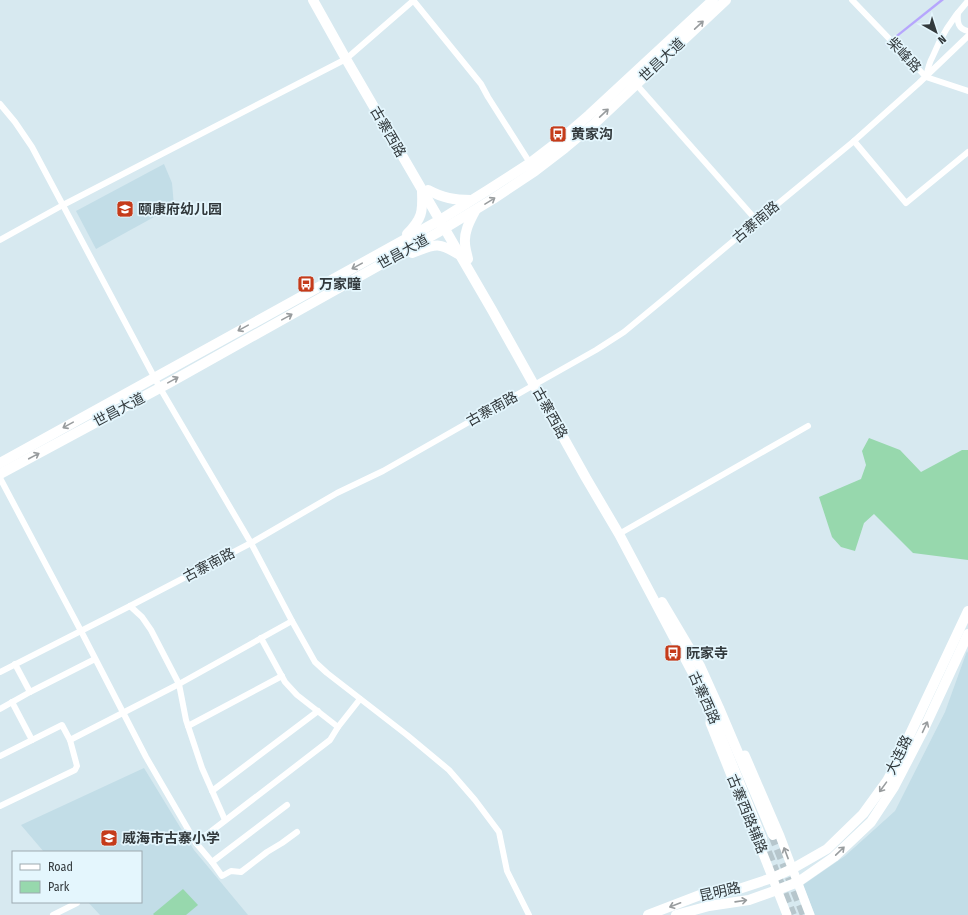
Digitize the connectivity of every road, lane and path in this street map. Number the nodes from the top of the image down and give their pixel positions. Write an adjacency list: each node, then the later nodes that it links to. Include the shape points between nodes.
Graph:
1 (313, 0): 11 (main road, 古寨西路)
2 (319, 0): 11 (main road, 古寨西路)
3 (413, 0): 11 (street); 18 (street, via 481,84)
4 (713, 0): 18 (main road, 世昌大道, via 589,115)
5 (726, 0): 13 (main road, 世昌大道, one-way to 5)
6 (852, 0): 12 (street, 柴峰路)
7 (966, 3): 8 (street)
8 (958, 13): 9 (street, via 958,24 963,30); 12 (street, via 931,59)
9 (968, 31)
10 (968, 36): 12 (street, 古寨南路)
11 (348, 57): 19 (main road, 古寨西路); 21 (street)
12 (926, 78): 14 (street, 柴峰路); 16 (street, 古寨南路)
13 (636, 84): 22 (main road, 世昌大道, one-way to 13, via 565,148); 23 (street)
14 (968, 91)
15 (0, 104): 21 (street, via 32,147)
16 (854, 140): 17 (street, via 906,202); 23 (street, 古寨南路)
17 (968, 152)
18 (530, 162): 20 (main road, 世昌大道)
19 (425, 190): 20 (main road, via 448,198); 24 (main road, 古寨西路); 26 (main road, via 421,214 416,225)
20 (473, 200): 24 (main road, 世昌大道)
21 (62, 205): 25 (street); 29 (street)
22 (475, 211): 24 (main road, 世昌大道); 27 (main road, via 467,227)
23 (757, 221): 30 (street, 古寨南路, via 624,332)
24 (445, 223): 26 (main road, 世昌大道); 27 (main road, 古寨西路); 28 (main road, 世昌大道)
25 (0, 240)
26 (399, 242): 29 (main road, 世昌大道, one-way to 29)
27 (464, 257): 28 (main road, via 449,248 434,245); 30 (main road, 古寨西路)
28 (392, 258): 31 (main road, 世昌大道, one-way to 28)
29 (155, 377): 31 (street); 33 (main road, 世昌大道, one-way to 33)
30 (536, 384): 36 (main road, 古寨西路); 37 (street, 古寨南路)
31 (160, 388): 34 (main road, 世昌大道, one-way to 31); 37 (street)
32 (808, 426): 36 (street)
33 (0, 463)
34 (0, 474)
35 (0, 478): 41 (street)
36 (620, 533): 54 (main road, 古寨西路, via 708,702)
37 (251, 543): 38 (street, 古寨南路); 40 (street)
38 (130, 606): 41 (street, 古寨南路); 49 (street, via 151,630)
39 (968, 611): 44 (main road, 大连路)
40 (292, 621): 43 (street); 51 (street, via 315,662)
41 (81, 631): 45 (street); 46 (street, 古寨南路)
42 (968, 634): 44 (main road, 大连路)
43 (260, 638): 48 (street); 49 (street)
44 (954, 653): 71 (main road, 大连路, one-way to 71, via 887,782 863,814 827,849); 73 (main road, 大连路, one-way to 44, via 834,857 871,822 894,787 923,732)
45 (95, 659): 50 (street); 56 (street)
46 (15, 664): 47 (street, 古寨南路); 50 (street)
47 (0, 672)
48 (282, 676): 55 (street, via 297,695); 57 (street)
49 (179, 684): 56 (street); 57 (street)
50 (30, 692): 52 (street)
51 (360, 698): 58 (street); 77 (street, via 449,770 475,800 498,832 507,871)
52 (12, 702): 53 (street); 59 (street)
53 (0, 709)
54 (715, 710): 67 (main road, 古寨西路); 68 (main road, 古寨西路); 71 (main road, one-way to 54, via 729,720); 72 (main road, 古寨西路辅路, via 710,723)
55 (318, 711): 58 (street); 62 (street)
56 (123, 712): 60 (street); 69 (street)
57 (188, 726): 62 (street)
58 (338, 727): 65 (street, via 330,740)
59 (32, 740): 60 (street, via 62,725); 61 (street)
60 (70, 740): 64 (street, via 77,766 75,770)
61 (0, 756)
62 (212, 791): 65 (street)
63 (287, 805): 70 (street)
64 (0, 806)
65 (225, 820): 69 (street)
66 (297, 832): 70 (street, via 241,872 231,871 222,876)
67 (773, 835)
68 (762, 839)
69 (196, 843): 70 (street)
70 (212, 862)
71 (792, 869): 72 (main road, 昆明路); 73 (main road)
72 (772, 878): 74 (main road, 古寨西路辅路); 78 (main road, 昆明路, one-way to 78, via 739,889 700,895)
73 (798, 882): 74 (main road, 昆明路); 81 (main road)
74 (777, 890): 79 (main road, 昆明路, one-way to 74, via 709,906 750,900); 80 (main road, 古寨西路辅路)
75 (77, 904): 76 (street)
76 (53, 915)
77 (529, 915)
78 (648, 915)
79 (676, 915)
80 (787, 915)
81 (810, 915)

